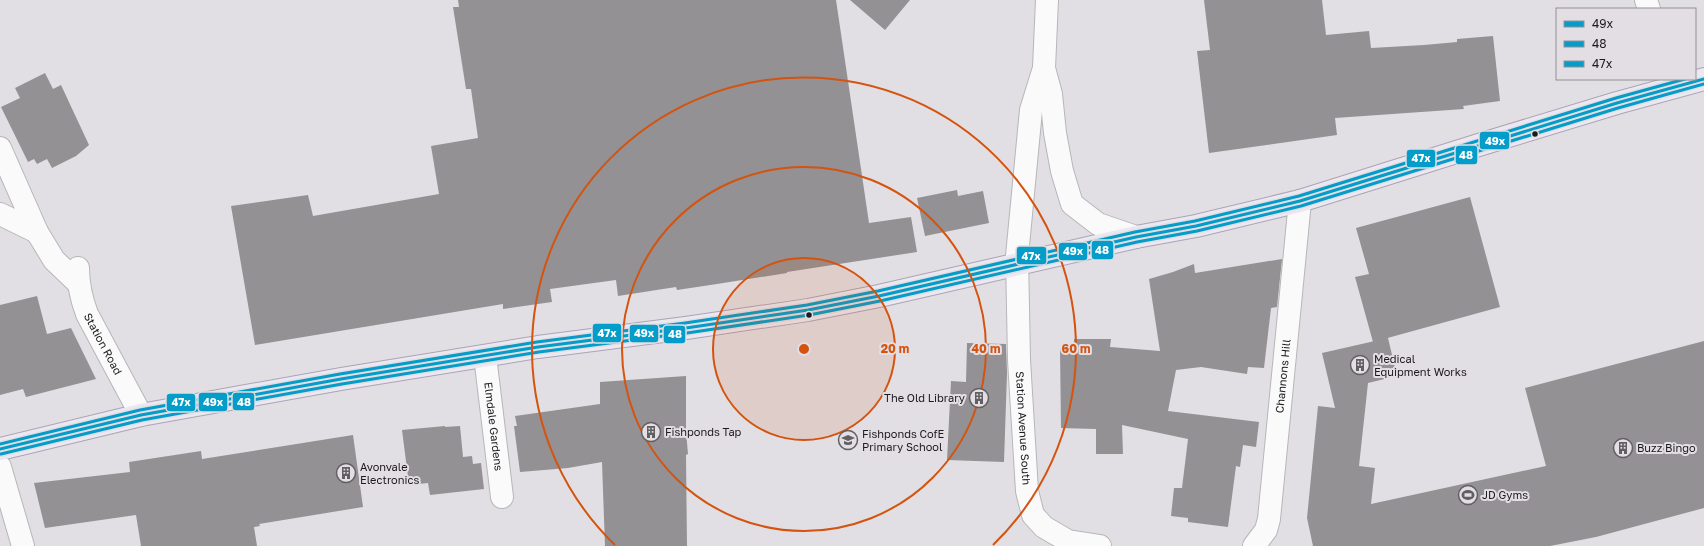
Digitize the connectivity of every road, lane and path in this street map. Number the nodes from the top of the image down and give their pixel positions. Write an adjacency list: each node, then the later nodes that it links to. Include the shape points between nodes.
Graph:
1 (1047, 0): 2 (street)
2 (1044, 68): 9 (street, via 1051,94 1062,171 1072,204 1098,224); 10 (street, Station Avenue South, via 1031,110)
3 (1704, 79): 4 (main road)
4 (1672, 83): 6 (main road)
5 (0, 148): 8 (street)
6 (1300, 201): 9 (main road, via 1196,226); 18 (street, Channons Hill, via 1269,519 1266,530)
7 (0, 214): 8 (street)
8 (37, 232): 12 (street, Station Road, via 54,260 78,275 80,297 86,314)
9 (1136, 237): 10 (main road)
10 (1017, 265): 11 (main road, via 830,306); 17 (street, Station Avenue South, via 1027,491 1031,510 1039,522 1059,537)
11 (485, 356): 12 (main road, via 341,378); 15 (street, Elmdale Gardens)
12 (141, 415): 13 (main road)
13 (0, 449)
14 (0, 467): 16 (street)
15 (502, 497)
16 (23, 546)
17 (1100, 546)
18 (1254, 546)

